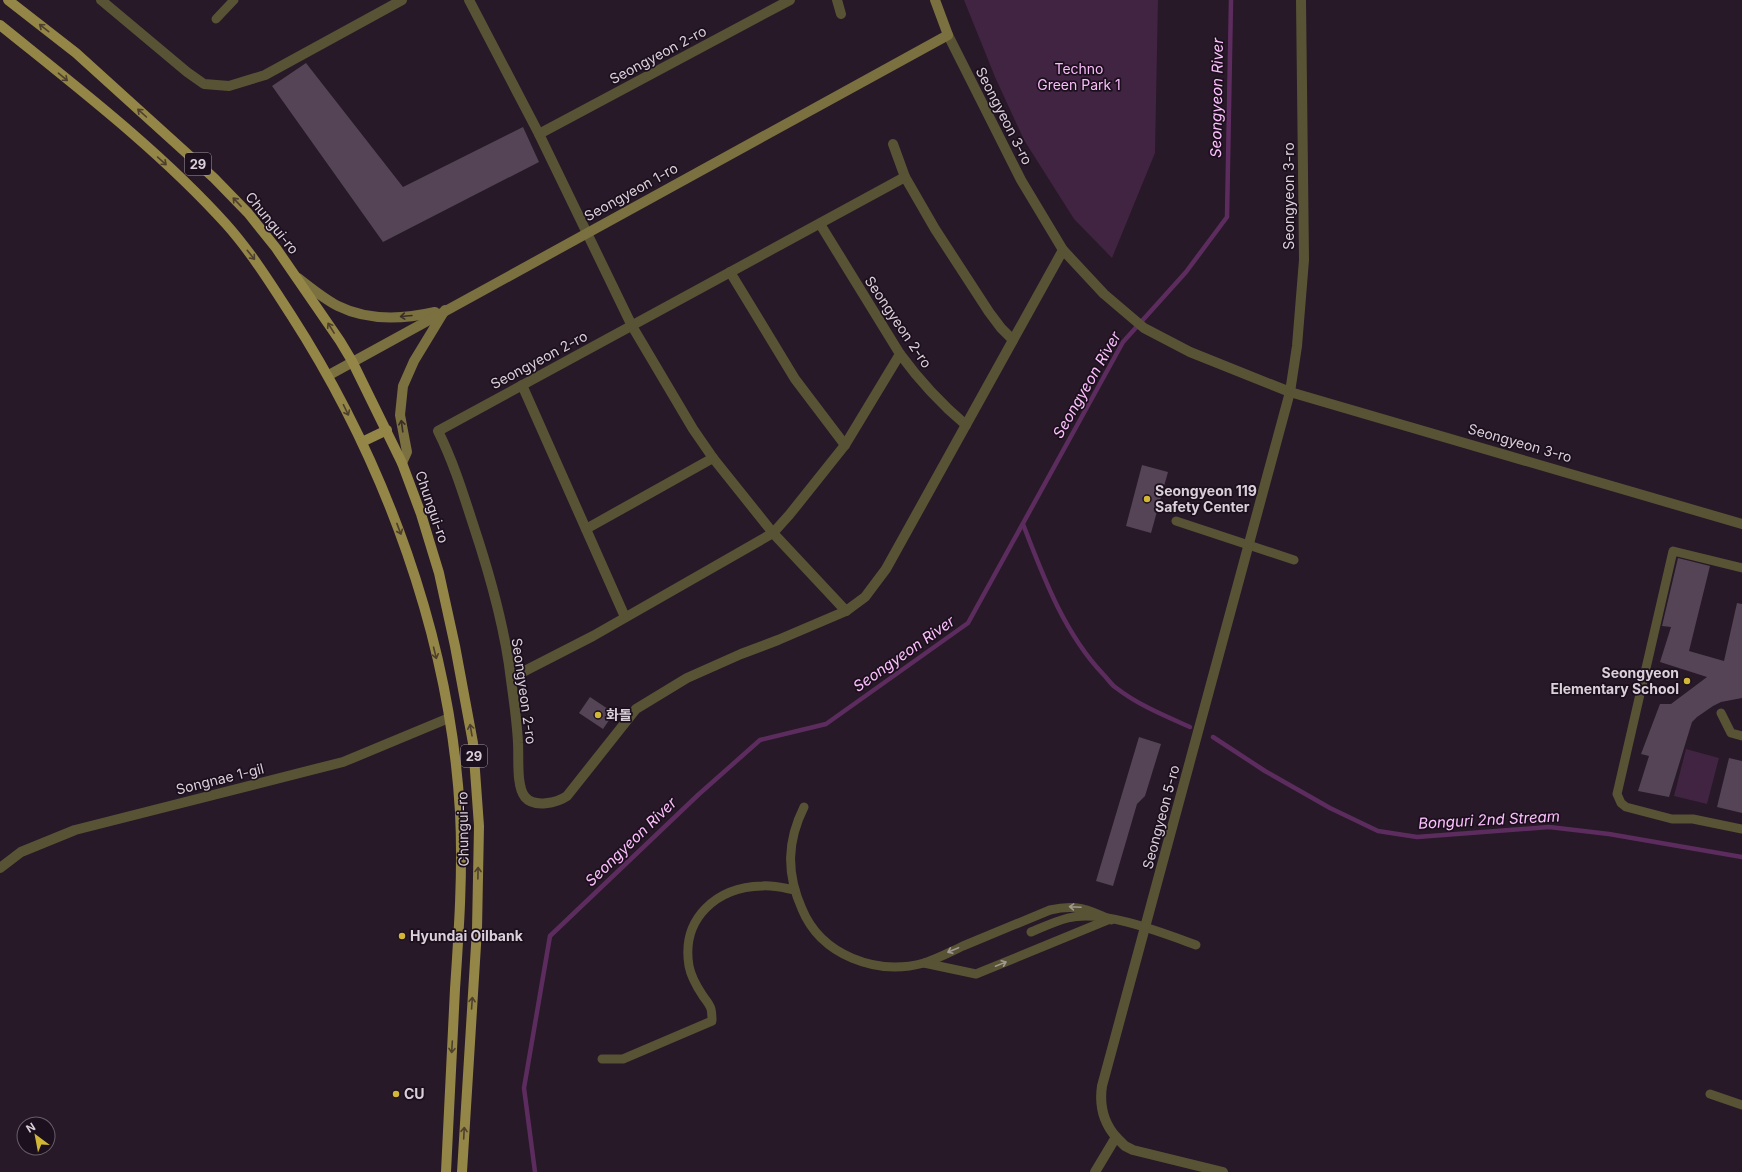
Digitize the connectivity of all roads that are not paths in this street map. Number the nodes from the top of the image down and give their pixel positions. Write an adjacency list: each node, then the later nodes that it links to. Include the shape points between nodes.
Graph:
1 (8, 0): 21 (main road, Chungui-ro / 29, one-way to 1, via 252,219 214,178 76,53)
2 (101, 0): 4 (street, via 204,84 229,86 266,75)
3 (234, 0): 11 (lane)
4 (402, 0)
5 (469, 0): 14 (street)
6 (790, 0): 14 (street, Seongyeon 2-ro)
7 (837, 0): 10 (street)
8 (935, 0): 13 (main road, Seongyeon 3-ro)
9 (1301, 0): 29 (street, Seongyeon 3-ro, via 1304,260 1297,346)
10 (841, 14)
11 (216, 19)
12 (0, 25): 27 (main road, Chungui-ro / 29, one-way to 27, via 128,130 190,186 228,226 256,261)
13 (948, 35): 18 (main road, Seongyeon 1-ro); 19 (street, Seongyeon 3-ro, via 1021,180)
14 (539, 134): 18 (street)
15 (893, 144): 16 (street)
16 (905, 177): 17 (street, Seongyeon 2-ro); 24 (street, via 935,230 970,283 1001,328)
17 (820, 224): 20 (street, Seongyeon 2-ro); 25 (street, Seongyeon 2-ro)
18 (586, 233): 22 (main road, Seongyeon 1-ro); 23 (street)
19 (1063, 250): 24 (street, Seongyeon 2-ro); 29 (street, Seongyeon 3-ro, via 1104,294 1144,328 1190,352)
20 (730, 272): 23 (street, Seongyeon 2-ro); 33 (street, via 795,379)
21 (297, 277): 22 (main road, one-way to 21, via 398,317 365,315 339,306); 26 (main road, Chungui-ro / 29, one-way to 21)
22 (445, 310): 26 (main road, Seongyeon 1-ro); 35 (main road, one-way to 22, via 406,452 400,415 403,386 414,361)
23 (632, 326): 28 (street, Seongyeon 2-ro); 34 (street)
24 (1013, 340): 30 (street, Seongyeon 2-ro)
25 (900, 354): 30 (street, Seongyeon 2-ro, via 942,405); 33 (street)
26 (352, 361): 27 (main road, Seongyeon 1-ro); 31 (main road, Chungui-ro / 29)
27 (328, 375): 32 (main road, Chungui-ro / 29, one-way to 32)
28 (522, 385): 38 (street); 45 (street, Seongyeon 2-ro, via 438,431 461,486 492,583)
29 (1290, 392): 37 (street, Seongyeon 3-ro); 40 (street, Seongyeon 5-ro)
30 (966, 425): 43 (street, Seongyeon 2-ro, via 876,584 865,597)
31 (387, 430): 32 (main road); 35 (main road, Chungui-ro / 29)
32 (362, 442): 47 (main road, Chungui-ro / 29, one-way to 47, via 400,531 413,571 442,678)
33 (845, 445): 39 (street)
34 (713, 458): 38 (street); 39 (street)
35 (402, 463): 63 (main road, Chungui-ro / 29, one-way to 35, via 478,929 479,826 473,743 439,573)
36 (1176, 521): 40 (lane)
37 (1742, 524)
38 (586, 529): 44 (street)
39 (773, 533): 43 (street); 44 (street)
40 (1249, 545): 41 (lane); 54 (street, Seongyeon 5-ro)
41 (1294, 560)
42 (1742, 568): 50 (lane, via 1672,552 1617,794 1626,807 1672,819 1693,819)
43 (846, 611): 45 (street, Seongyeon 2-ro, via 694,675 636,709 573,790 562,800 552,803 533,802 522,792)
44 (625, 617): 45 (street)
45 (511, 678)
46 (1720, 713): 48 (lane, via 1731,734)
47 (448, 718): 51 (street, Songnae 1-gil, via 343,762 75,830 21,852); 62 (main road, Chungui-ro / 29, one-way to 62, via 460,814 460,899)
48 (1742, 736)
49 (804, 806): 52 (lane, via 792,839 790,860)
50 (1742, 829)
51 (0, 868)
52 (795, 890): 57 (lane, via 812,927 822,940 834,949 863,962 879,965); 58 (lane, via 772,886 751,887 728,893 707,906 698,915 693,926 688,952 689,965 696,986 711,1008 712,1021 623,1059)
53 (1111, 919): 54 (lane); 55 (lane, via 1069,918); 57 (lane, one-way to 53, via 976,974); 57 (lane, one-way to 57, via 1079,907 1050,910)
54 (1146, 926): 56 (lane); 61 (street, Seongyeon 5-ro, via 1101,1096 1106,1125)
55 (1031, 932)
56 (1196, 945)
57 (924, 963)
58 (602, 1059)
59 (1710, 1094): 60 (lane)
60 (1742, 1105)
61 (1116, 1137): 64 (street); 65 (street, Seongyeon 5-ro, via 1133,1150)
62 (446, 1172)
63 (462, 1172)
64 (1095, 1172)
65 (1223, 1172)

